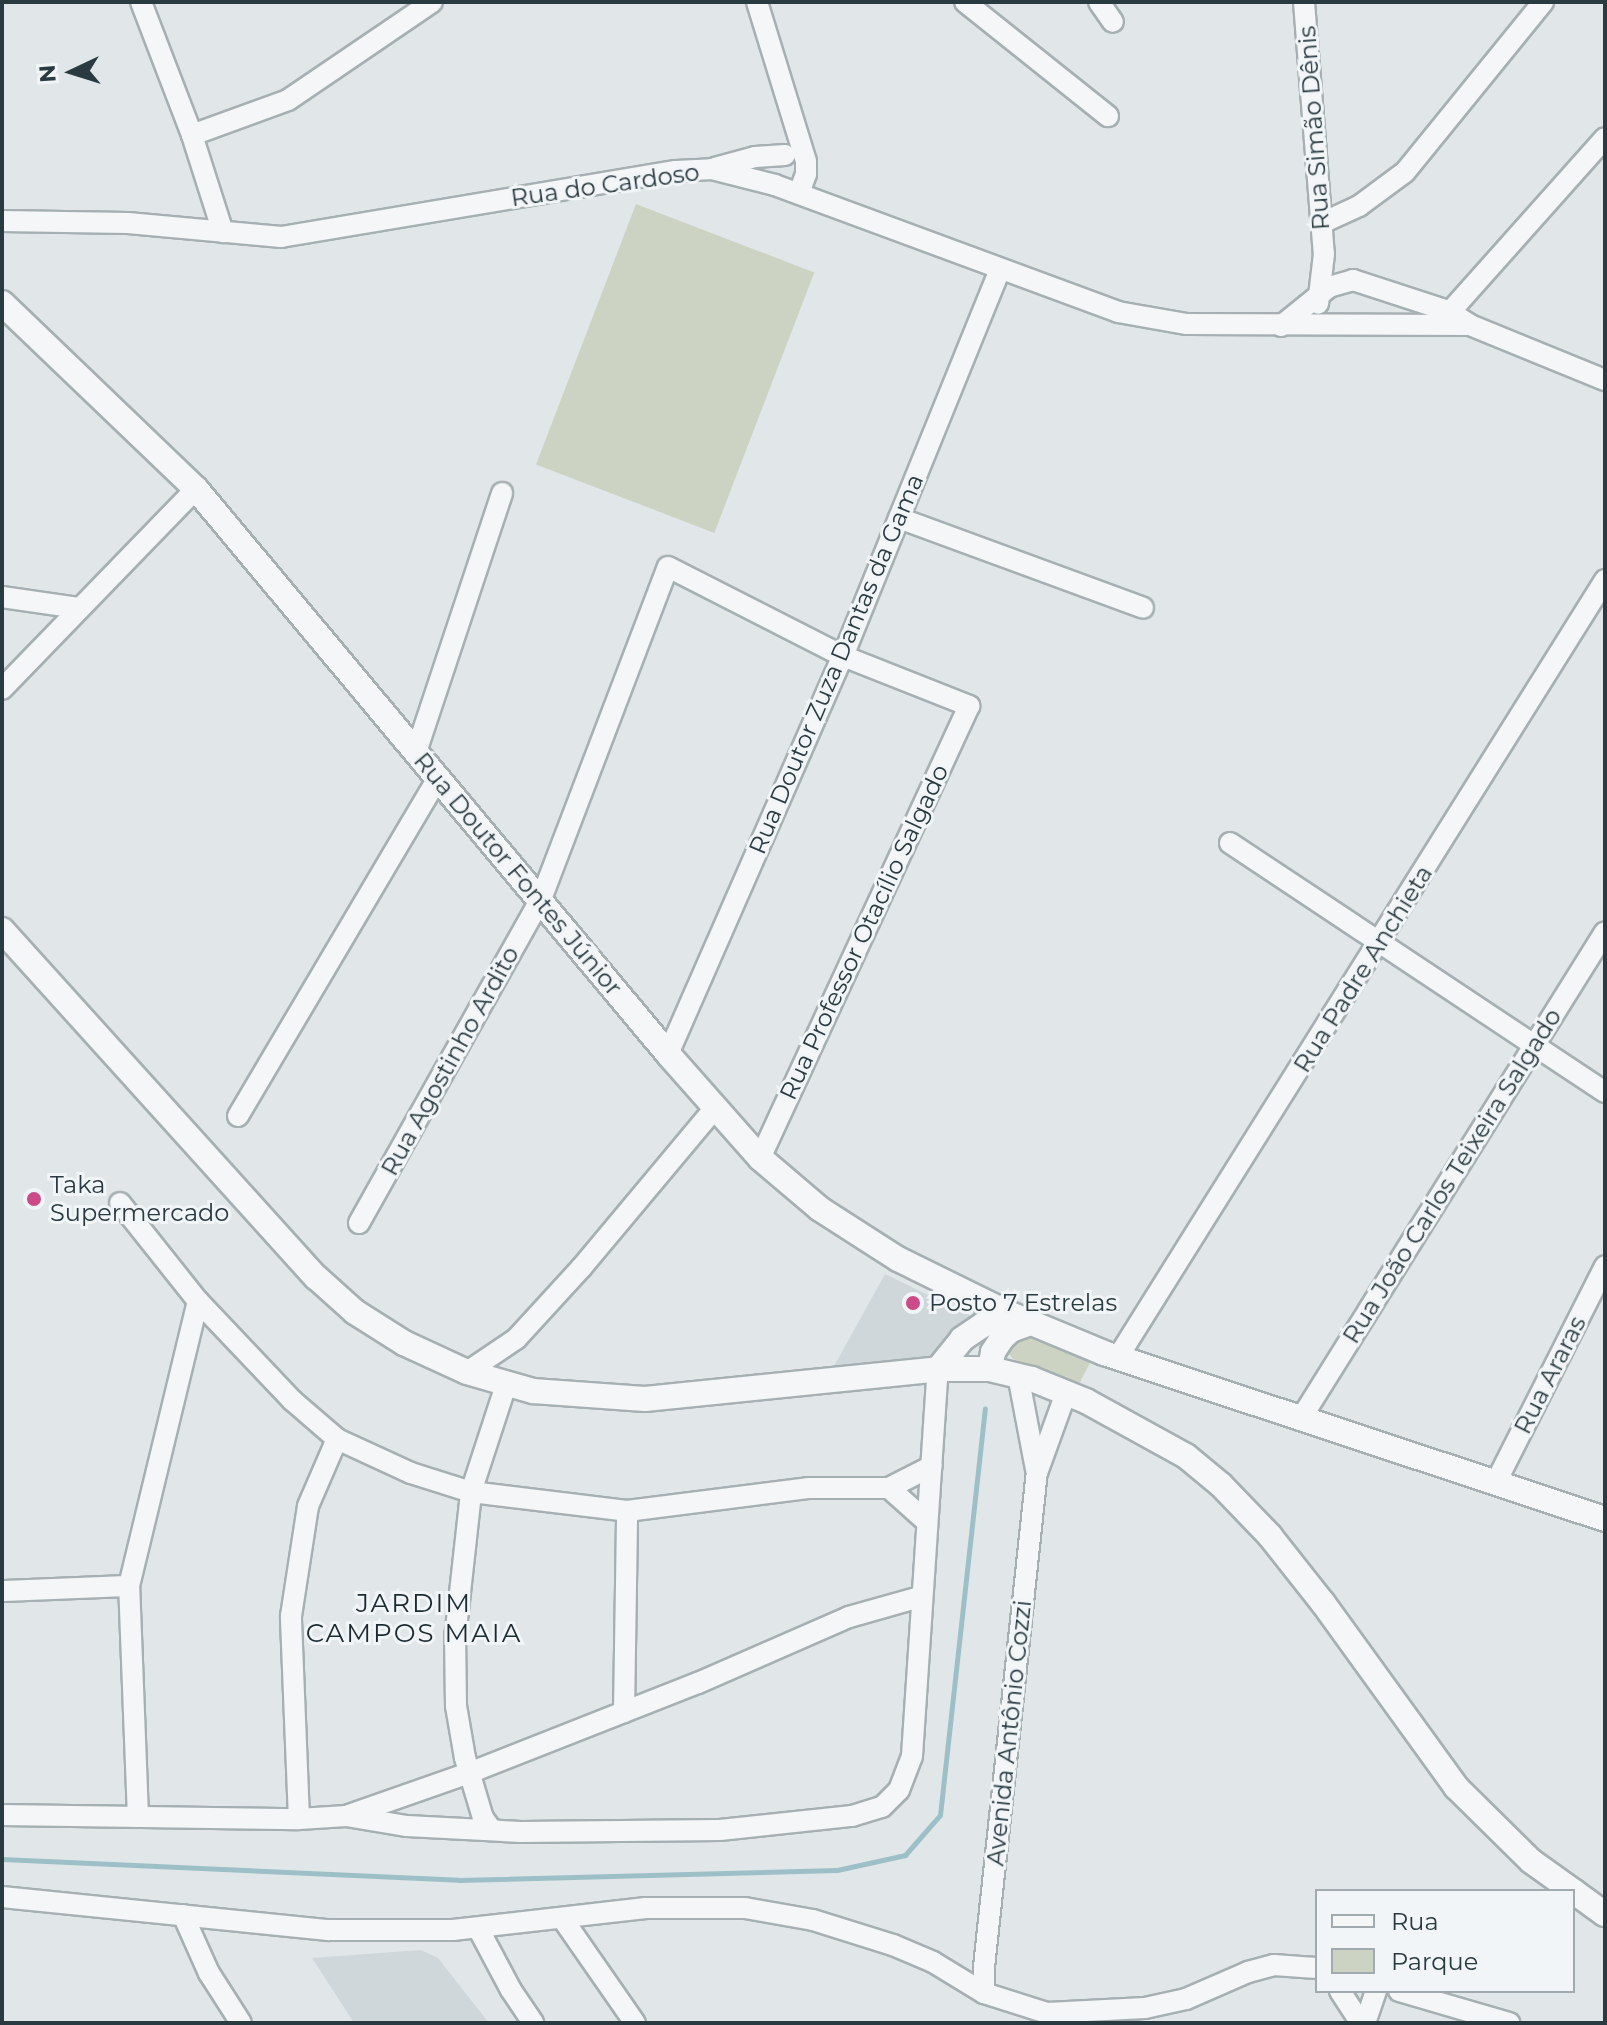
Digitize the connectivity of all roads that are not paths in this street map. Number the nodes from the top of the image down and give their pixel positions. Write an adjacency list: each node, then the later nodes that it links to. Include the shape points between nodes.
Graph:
1 (141, 2): 10 (street)
2 (432, 2): 10 (street, via 288,100)
3 (757, 2): 12 (street)
4 (965, 2): 9 (street)
5 (1099, 2): 8 (street)
6 (1304, 2): 18 (street, Rua Simão Dênis)
7 (1543, 2): 18 (street, via 1405,172 1359,206)
8 (1113, 22)
9 (1108, 116)
10 (192, 135): 19 (street)
11 (1605, 138): 26 (street)
12 (797, 155): 13 (street, via 755,157); 14 (street, via 778,164); 15 (street, via 806,174); 16 (street)
13 (712, 169): 14 (street, Rua do Cardoso); 19 (street, Rua do Cardoso, via 281,237)
14 (775, 185): 15 (street, Rua do Cardoso)
15 (799, 193): 16 (street, Rua do Cardoso)
16 (835, 208): 21 (street, Rua do Cardoso)
17 (2, 221): 19 (street, Rua do Cardoso, via 128,223)
18 (1322, 223): 20 (street, Rua Simão Dênis)
19 (223, 232)
20 (1324, 254): 22 (street, Rua Simão Dênis); 24 (street, Rua Simão Dênis)
21 (999, 271): 27 (street, Rua do Cardoso, via 1118,312 1187,324); 33 (street, Rua Doutor Zuza Dantas da Gama)
22 (1353, 280): 23 (street); 24 (street)
23 (1400, 295): 26 (street); 29 (street)
24 (1317, 297): 27 (street); 28 (street)
25 (2, 303): 31 (street, Rua Doutor Fontes Júnior)
26 (1443, 318): 29 (street, Rua do Cardoso); 30 (street, Rua do Cardoso)
27 (1281, 326): 28 (street, Rua do Cardoso)
28 (1328, 326): 29 (street, Rua do Cardoso)
29 (1391, 326)
30 (1605, 380)
31 (196, 489): 36 (street); 40 (street, Rua Doutor Fontes Júnior)
32 (502, 493): 40 (street)
33 (899, 518): 37 (street); 38 (street, Rua Doutor Zuza Dantas da Gama)
34 (1605, 580): 46 (street, Rua Padre Anchieta)
35 (2, 597): 36 (street)
36 (78, 608): 39 (street)
37 (1143, 608)
38 (843, 656): 43 (street, Rua Agostinho Ardito, via 668,567); 48 (street, Rua Doutor Zuza Dantas da Gama); 52 (street, Rua Professor Otacílio Salgado, via 969,706)
39 (2, 689)
40 (416, 752): 41 (street, Rua Doutor Fontes Júnior)
41 (438, 778): 43 (street, Rua Doutor Fontes Júnior); 51 (street)
42 (1230, 843): 46 (street)
43 (541, 899): 48 (street, Rua Doutor Fontes Júnior); 54 (street, Rua Agostinho Ardito)
44 (2, 930): 61 (street, via 316,1277 355,1312 404,1343)
45 (1605, 932): 47 (street, Rua João Carlos Teixeira Salgado)
46 (1378, 945): 47 (street); 58 (street, Rua Padre Anchieta)
47 (1532, 1045): 49 (street); 65 (street, Rua João Carlos Teixeira Salgado)
48 (668, 1054): 50 (street, Rua Doutor Fontes Júnior)
49 (1605, 1092)
50 (715, 1108): 52 (street, Rua Doutor Fontes Júnior); 61 (street, via 516,1339)
51 (238, 1116)
52 (760, 1158): 57 (street, Rua Doutor Fontes Júnior, via 820,1209 898,1259)
53 (120, 1203): 56 (street)
54 (359, 1223)
55 (1605, 1266): 69 (street, Rua Araras)
56 (198, 1301): 66 (street, via 293,1401); 75 (street)
57 (1022, 1318): 58 (street, Rua Doutor Fontes Júnior); 59 (street, via 983,1325 962,1339); 60 (street, via 993,1352)
58 (1111, 1355): 65 (street, Rua Doutor Fontes Júnior)
59 (938, 1369): 60 (street); 63 (street, via 645,1399); 67 (street)
60 (990, 1369): 62 (street)
61 (467, 1372): 63 (street)
62 (1018, 1375): 64 (street); 68 (street, Avenida Antônio Cozzi)
63 (506, 1385): 71 (street)
64 (1076, 1397): 68 (street, Avenida Antônio Cozzi); 85 (street, via 1186,1456 1221,1485 1323,1603 1456,1787 1531,1861)
65 (1300, 1420): 69 (street, Rua Doutor Fontes Júnior)
66 (337, 1439): 71 (street, via 411,1473); 83 (street, via 308,1506 291,1616)
67 (932, 1466): 70 (street); 74 (street)
68 (1037, 1473): 93 (street, Avenida Antônio Cozzi)
69 (1495, 1484): 73 (street, Rua Doutor Fontes Júnior)
70 (889, 1488): 72 (street, via 808,1488); 74 (street)
71 (471, 1492): 72 (street); 79 (street, via 455,1638 456,1706)
72 (627, 1511): 78 (street)
73 (1605, 1519)
74 (927, 1522): 77 (street)
75 (129, 1586): 76 (street); 82 (street)
76 (2, 1591)
77 (920, 1597): 78 (street, via 849,1617); 84 (street, via 912,1756 899,1790 882,1807 852,1816 720,1830)
78 (624, 1712): 79 (street)
79 (469, 1773): 81 (street); 84 (street)
80 (2, 1815): 82 (street)
81 (346, 1816): 83 (street); 84 (street, via 407,1826)
82 (138, 1817): 83 (street)
83 (299, 1819)
84 (491, 1829)
85 (1570, 1889)
86 (1575, 1892): 88 (street)
87 (2, 1897): 89 (street)
88 (1605, 1914)
89 (183, 1915): 91 (street, via 328,1930); 99 (street, via 209,1973)
90 (562, 1918): 91 (street); 93 (street, via 709,1906 813,1920 933,1962); 101 (street)
91 (478, 1928): 100 (street)
92 (1315, 1968): 98 (street, via 1274,1965 1186,1999)
93 (984, 1993): 97 (street)
94 (1341, 1993): 103 (street)
95 (1375, 1993): 103 (street)
96 (1406, 1993): 104 (street)
97 (1004, 2001): 98 (street); 102 (street)
98 (1046, 2018)
99 (241, 2023)
100 (533, 2023)
101 (635, 2023)
102 (1014, 2023)
103 (1363, 2023)
104 (1509, 2023)

